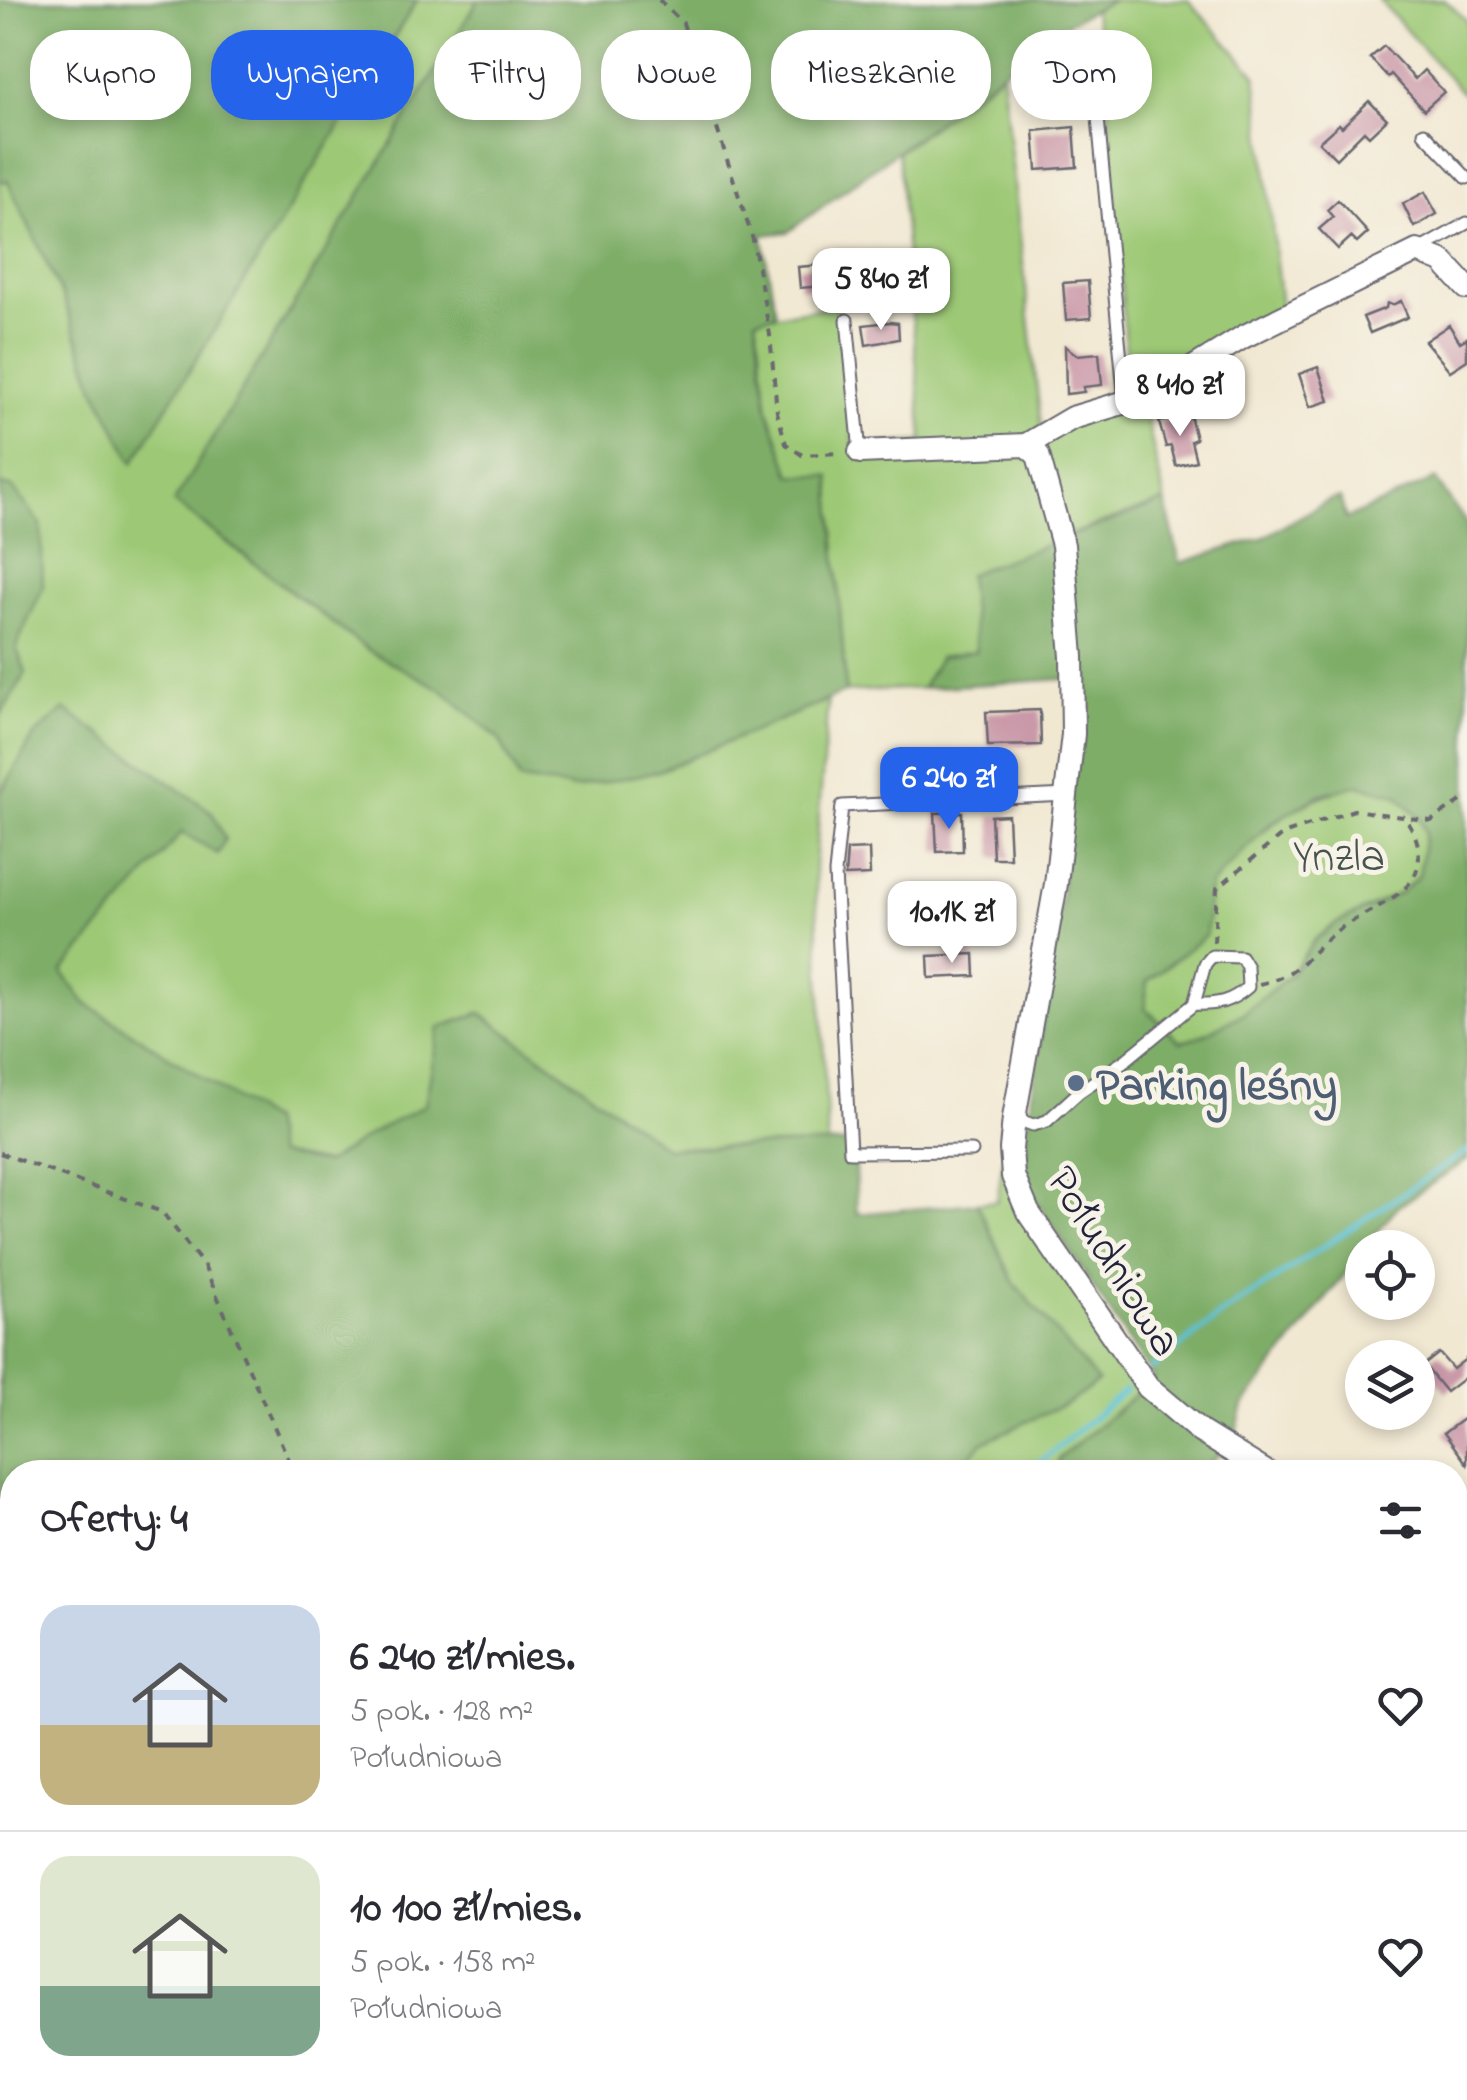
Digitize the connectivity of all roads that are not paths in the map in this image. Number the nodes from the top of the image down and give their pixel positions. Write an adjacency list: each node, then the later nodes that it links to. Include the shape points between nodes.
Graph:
1 (1098, 120): 8 (lane)
2 (1424, 133): 3 (lane)
3 (1467, 178)
4 (1467, 223): 5 (lane)
5 (1417, 251): 6 (street, via 1442,261); 8 (street, via 1243,337 1149,396)
6 (1467, 288)
7 (847, 320): 10 (lane)
8 (1126, 402): 9 (street, via 1072,418)
9 (1026, 445): 10 (street); 11 (street, Południowa, via 1038,454 1063,545 1072,657)
10 (860, 452)
11 (1068, 795): 13 (street, Południowa); 14 (lane, via 842,806 835,873 850,1152)
12 (1194, 1004): 12 (lane, via 1234,1000 1248,987 1240,957 1212,956); 13 (lane, via 1047,1121)
13 (1014, 1118): 15 (street, Południowa, via 1013,1176 1028,1212 1148,1387)
14 (972, 1151)
15 (1246, 1460)

